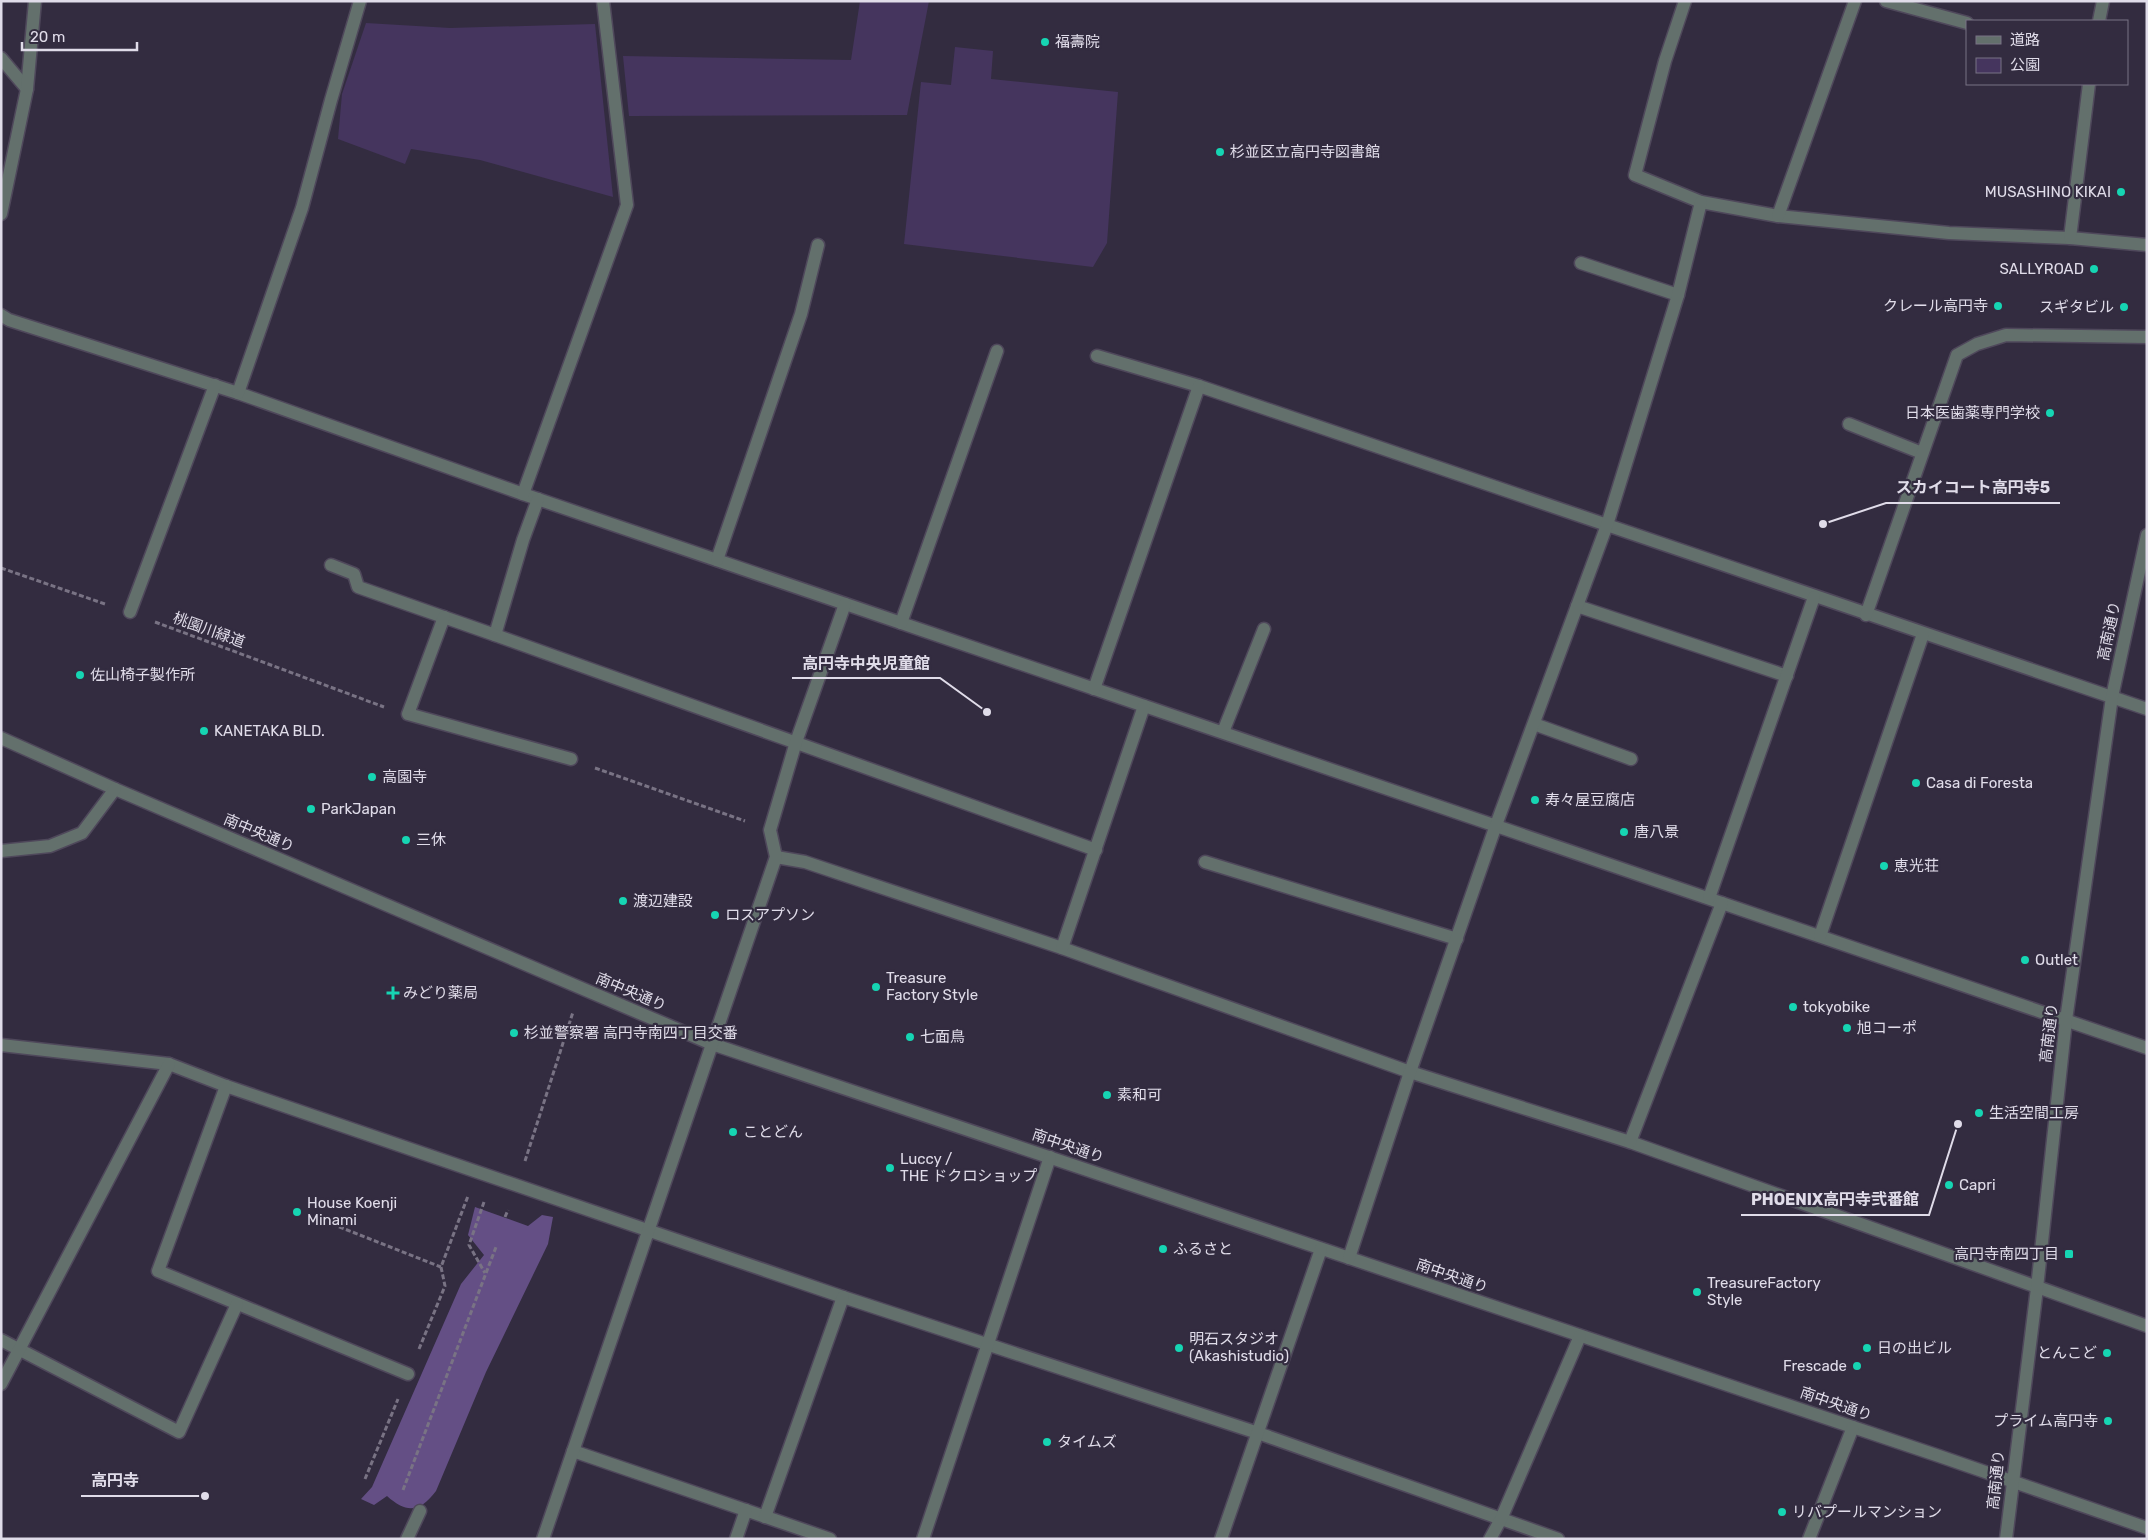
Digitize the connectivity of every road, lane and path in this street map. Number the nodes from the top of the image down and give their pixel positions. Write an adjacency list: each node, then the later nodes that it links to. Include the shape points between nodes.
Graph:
1 (35, 1): 12 (street)
2 (360, 1): 27 (street, via 302,208)
3 (603, 1): 30 (street, via 627,205)
4 (1685, 1): 13 (street, via 1635,175)
5 (1854, 1): 15 (street)
6 (1886, 1): 9 (street)
7 (2102, 1): 8 (street)
8 (2099, 20)
9 (1966, 23)
10 (1, 58): 12 (street)
11 (2089, 85): 16 (street)
12 (27, 88): 14 (street)
13 (1702, 202): 15 (street); 20 (street)
14 (1, 214)
15 (1778, 216): 16 (street, via 1949,233)
16 (2070, 238): 18 (street)
17 (818, 245): 34 (street, via 801,314)
18 (2147, 245)
19 (1581, 263): 20 (street)
20 (1678, 295): 32 (street)
21 (1, 315): 25 (street)
22 (2147, 337): 29 (street, via 2006,335 1977,344 1957,356)
23 (997, 351): 43 (street)
24 (1097, 356): 26 (street)
25 (215, 385): 27 (street); 40 (street)
26 (1199, 386): 32 (street); 48 (street)
27 (238, 393): 30 (street)
28 (1849, 424): 29 (street)
29 (1922, 453): 41 (street)
30 (524, 494): 31 (street)
31 (538, 499): 34 (street); 46 (street)
32 (1607, 525): 37 (street); 39 (street)
33 (2147, 535): 49 (street, 高南通り)
34 (717, 560): 38 (street)
35 (331, 565): 42 (street, via 354,574 358,587)
36 (1, 568): 40 (path, 桃園川緑道)
37 (1814, 597): 41 (street); 47 (street)
38 (845, 604): 43 (street); 56 (street)
39 (1577, 606): 47 (street); 53 (street)
40 (130, 612): 52 (path, 桃園川緑道)
41 (1866, 615): 45 (street)
42 (444, 617): 46 (street); 52 (street)
43 (901, 623): 48 (street)
44 (1264, 629): 54 (street)
45 (1923, 634): 49 (street); 67 (street)
46 (494, 635): 56 (street)
47 (1787, 676): 65 (street)
48 (1094, 689): 50 (street)
49 (2112, 697): 51 (street); 71 (street, 高南通り)
50 (1144, 706): 54 (street); 61 (street)
51 (2147, 709)
52 (408, 714): 58 (street)
53 (1534, 724): 57 (street); 60 (street)
54 (1224, 732): 60 (street)
55 (1, 738): 59 (street, 南中央通り)
56 (796, 742): 61 (street); 63 (street, via 770,830)
57 (1631, 759)
58 (571, 760)
59 (115, 789): 62 (street, via 82,832 50,846); 70 (street, 南中央通り)
60 (1496, 825): 65 (street); 68 (street)
61 (1096, 850): 69 (street)
62 (1, 851)
63 (776, 857): 69 (street, via 805,862); 72 (street)
64 (1205, 862): 68 (street)
65 (1709, 898): 66 (street)
66 (1722, 903): 67 (street); 78 (street)
67 (1820, 936): 71 (street)
68 (1456, 939): 76 (street)
69 (1062, 948): 76 (street)
70 (581, 988): 72 (street, 南中央通り); 81 (path)
71 (2066, 1020): 74 (street); 91 (street, 高南通り)
72 (712, 1044): 79 (street, 南中央通り); 85 (street)
73 (1, 1045): 75 (street)
74 (2147, 1048)
75 (169, 1064): 77 (street); 98 (street)
76 (1410, 1072): 78 (street); 88 (street)
77 (226, 1086): 80 (street); 93 (street, via 158,1271)
78 (1630, 1142): 91 (street)
79 (1050, 1158): 87 (street, 南中央通り); 97 (street)
80 (477, 1172): 81 (street); 89 (path)
81 (517, 1185): 83 (path); 85 (street)
82 (485, 1197): 90 (path, via 469,1244)
83 (505, 1217)
84 (332, 1224): 89 (path)
85 (648, 1231): 92 (street); 103 (street)
86 (496, 1247): 90 (path)
87 (1322, 1249): 88 (street, 南中央通り); 102 (street)
88 (1349, 1258): 95 (street, 南中央通り)
89 (441, 1267): 99 (path, via 446,1286)
90 (485, 1274): 106 (path)
91 (2037, 1288): 94 (street); 105 (street, 高南通り)
92 (843, 1297): 97 (street); 109 (street)
93 (238, 1304): 98 (street, via 179,1432); 99 (street)
94 (2147, 1326)
95 (1580, 1336): 101 (street, 南中央通り); 110 (street)
96 (1, 1340): 98 (street)
97 (987, 1346): 102 (street); 116 (street)
98 (19, 1349): 100 (street)
99 (408, 1374): 104 (path)
100 (1, 1384)
101 (1853, 1427): 105 (street, 南中央通り); 120 (street)
102 (1258, 1433): 110 (street); 117 (street)
103 (573, 1451): 107 (street); 113 (street)
104 (365, 1479)
105 (2012, 1481): 111 (street, 南中央通り); 121 (street, 高南通り)
106 (402, 1493)
107 (746, 1510): 109 (street); 114 (street)
108 (420, 1511): 112 (street)
109 (765, 1517): 115 (street)
110 (1501, 1519): 118 (street); 119 (street)
111 (2147, 1528)
112 (407, 1539)
113 (543, 1539)
114 (736, 1539)
115 (830, 1539)
116 (923, 1539)
117 (1221, 1539)
118 (1490, 1539)
119 (1558, 1539)
120 (1809, 1539)
121 (2006, 1539)

